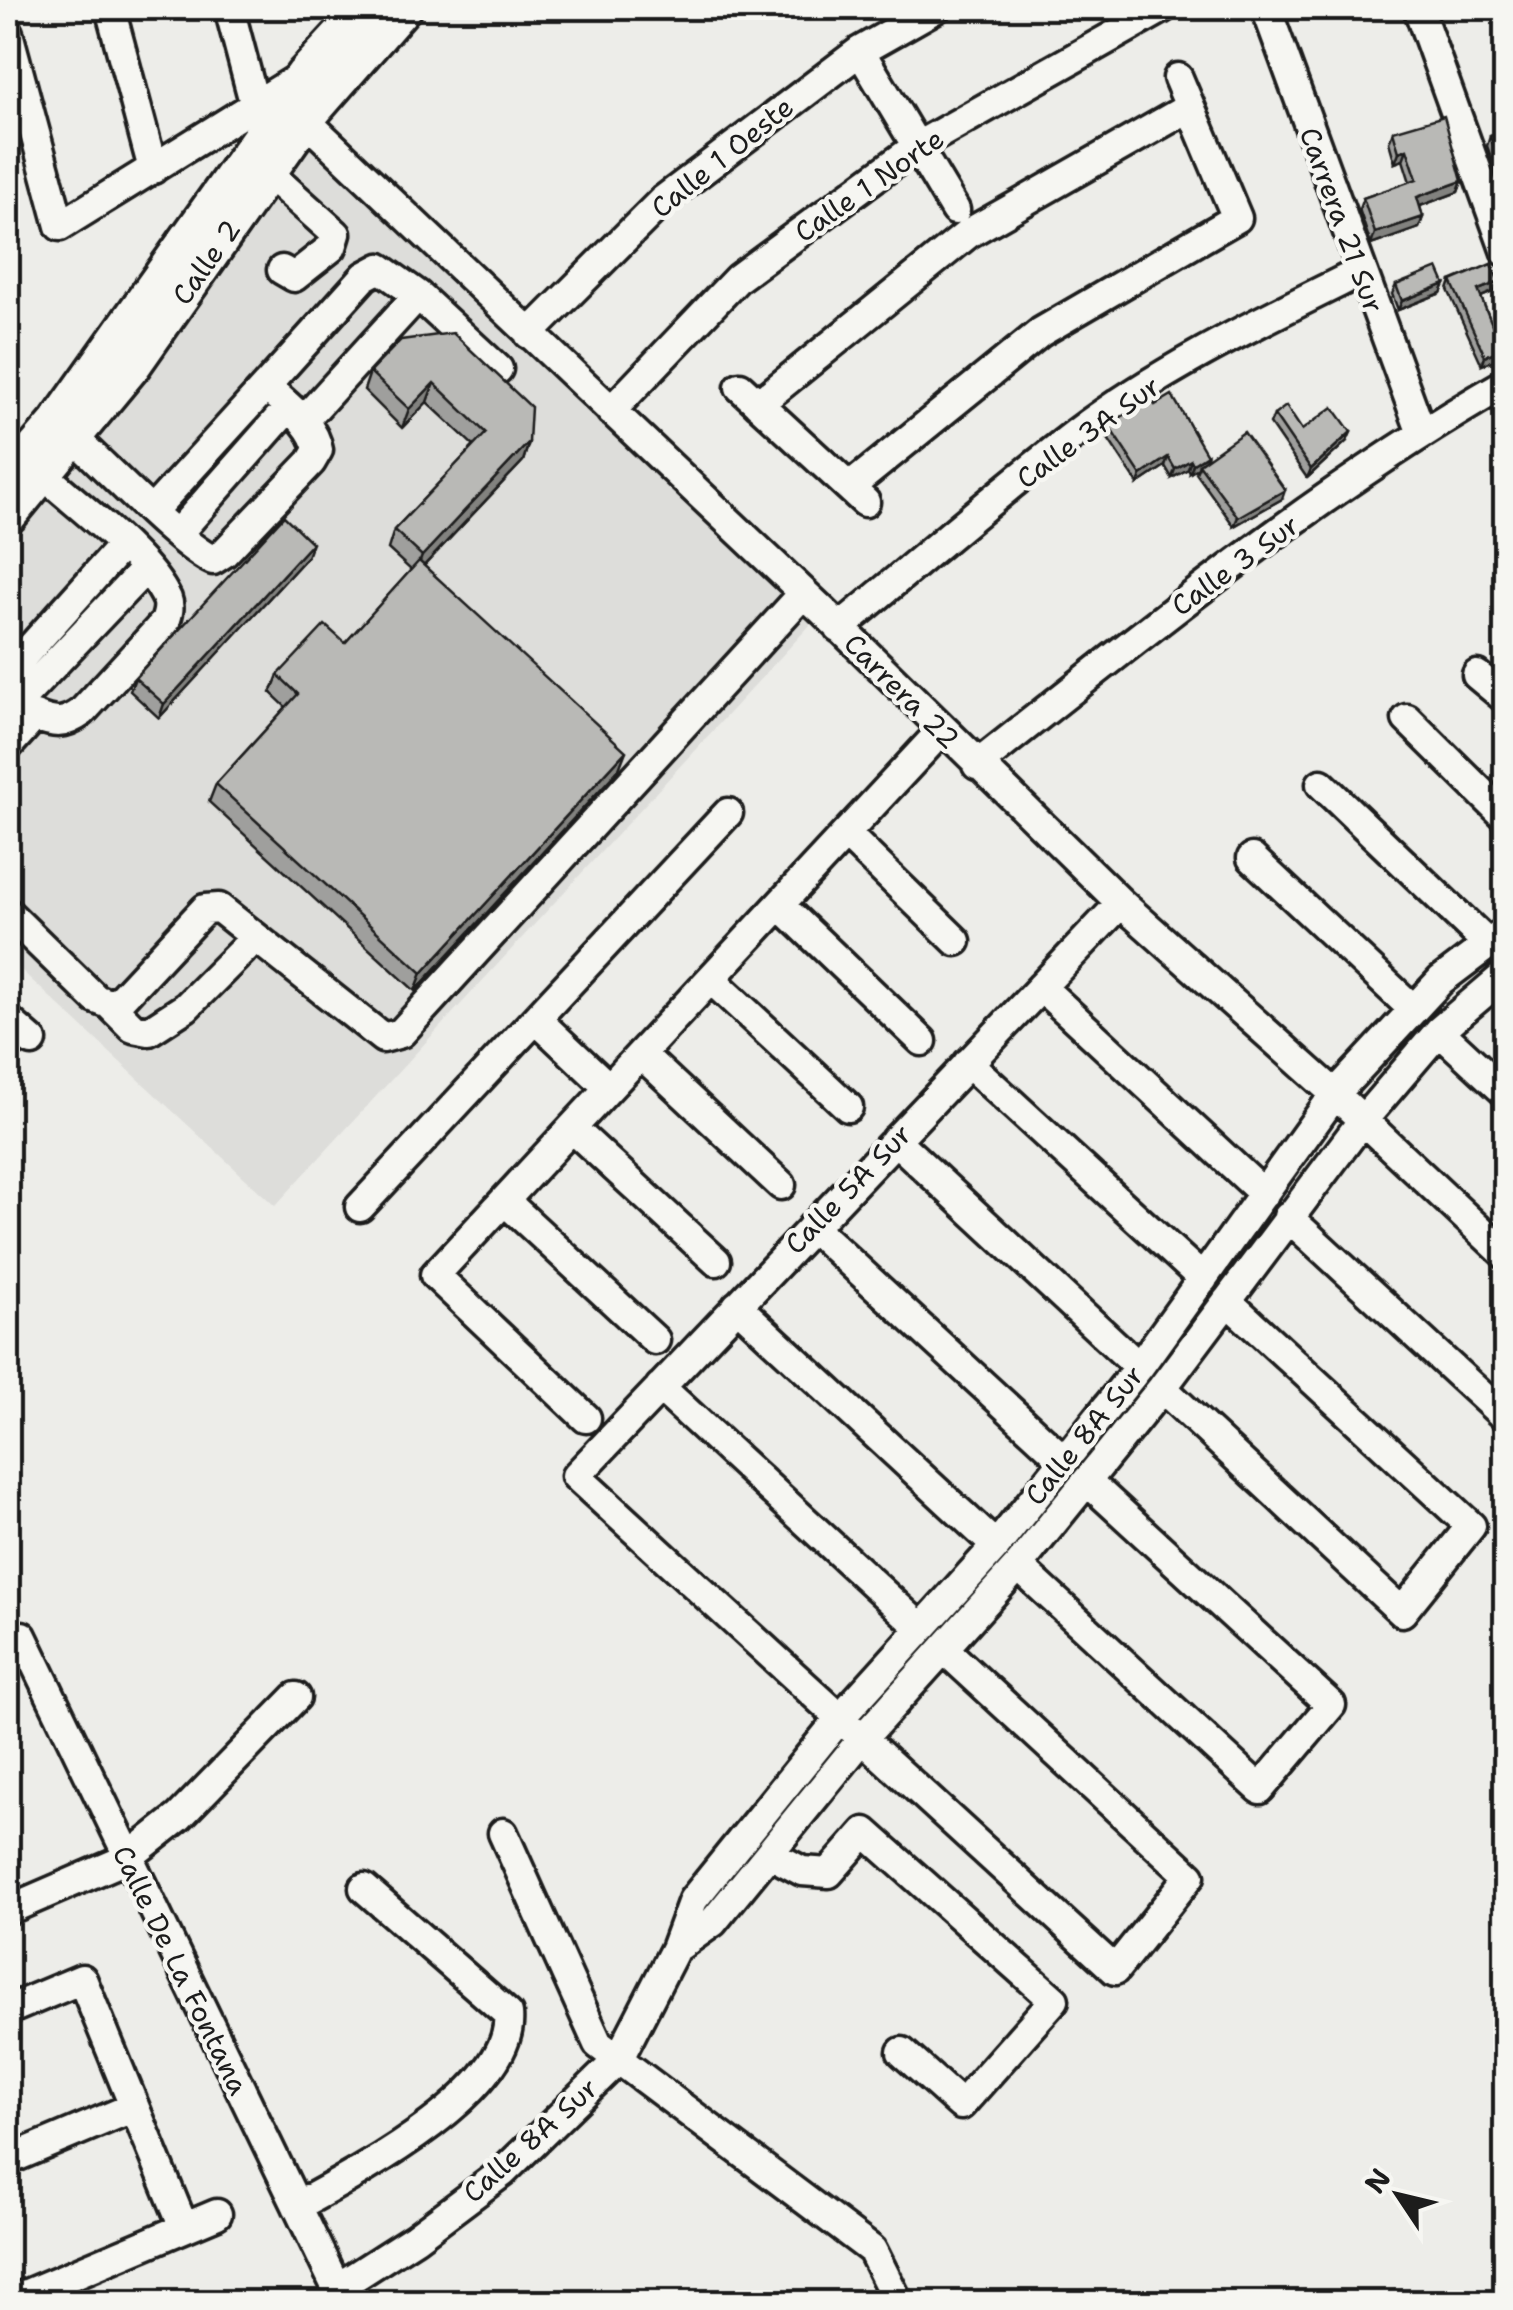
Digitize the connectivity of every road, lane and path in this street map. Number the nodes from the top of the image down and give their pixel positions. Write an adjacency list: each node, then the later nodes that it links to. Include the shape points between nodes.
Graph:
1 (110, 8): 17 (street)
2 (228, 8): 13 (street)
3 (366, 8): 11 (main road, Calle 2)
4 (403, 8): 15 (main road, Calle 2)
5 (936, 8): 10 (street, Calle 1 Oeste)
6 (1163, 8): 16 (street, Calle 1 Norte)
7 (1266, 8): 22 (street, Carrera 21 Sur)
8 (1418, 8): 20 (street)
9 (8, 33): 17 (street, via 60,226)
10 (860, 51): 16 (street); 24 (street, Calle 1 Oeste, via 662,202)
11 (304, 74): 13 (street); 33 (main road, Calle 2, via 102,362)
12 (1178, 78): 14 (street)
13 (255, 106): 17 (street)
14 (1190, 107): 14 (street, via 1237,218 1040,332 858,494 749,395 969,233)
15 (305, 120): 18 (main road, Calle 2); 24 (street, Carrera 22)
16 (916, 147): 19 (street); 28 (street, Calle 1 Norte, via 738,278)
17 (152, 169)
18 (268, 173): 21 (street, via 336,234 332,247 294,277); 31 (main road, Calle 2)
19 (954, 210)
20 (1506, 252)
21 (282, 270)
22 (1360, 272): 30 (street, Carrera 21 Sur); 40 (street, Calle 3A Sur, via 1134,394)
23 (418, 295): 25 (street); 27 (street, via 380,268 365,276); 29 (street)
24 (529, 334): 28 (street, Carrera 22)
25 (498, 368)
26 (1506, 382): 30 (street, Calle 3 Sur)
27 (266, 386): 29 (street); 34 (street)
28 (612, 411): 39 (street, Carrera 22)
29 (296, 414): 36 (street); 36 (street, via 318,450 224,554 205,557)
30 (1421, 431): 48 (street, Calle 3 Sur, via 1214,578)
31 (75, 439): 32 (main road, Calle 2); 34 (street)
32 (44, 476): 35 (main road, Calle 2); 37 (street)
33 (8, 480)
34 (153, 510): 36 (street)
35 (8, 516)
36 (178, 533)
37 (122, 547): 38 (street); 41 (street)
38 (146, 569): 44 (street); 44 (street, via 167,600 165,622 68,722 54,723)
39 (804, 592): 40 (street, Carrera 22); 57 (street, via 401,1033 383,1038)
40 (839, 628): 46 (street, Carrera 22)
41 (8, 673)
42 (1477, 675): 43 (street)
43 (1506, 699)
44 (20, 702): 47 (street)
45 (1407, 720): 51 (street)
46 (942, 730): 48 (street, Carrera 22); 52 (street)
47 (8, 746)
48 (977, 765): 54 (street, Carrera 22)
49 (1321, 784): 58 (street)
50 (728, 813): 65 (street)
51 (1506, 817)
52 (846, 834): 55 (street); 59 (street)
53 (1252, 858): 64 (street)
54 (1121, 902): 62 (street, Calle 5A Sur); 74 (street, Carrera 22)
55 (780, 905): 61 (street); 69 (street)
56 (8, 913): 63 (street, via 96,999)
57 (255, 938): 63 (street, via 186,1006 149,1031 133,1028); 63 (street, via 219,908 205,909)
58 (1497, 938): 64 (street, Calle 8A Sur)
59 (956, 941)
60 (1506, 974): 67 (street, Calle 8A Sur)
61 (711, 979): 70 (street); 75 (street)
62 (1040, 987): 71 (street, Calle 5A Sur); 80 (street)
63 (110, 1004)
64 (1413, 1008): 74 (street, Calle 8A Sur)
65 (536, 1019): 72 (street); 82 (street)
66 (8, 1020): 68 (street)
67 (1439, 1031): 73 (street); 76 (street, Calle 8A Sur)
68 (32, 1041)
69 (922, 1041)
70 (641, 1054): 72 (street); 79 (street)
71 (968, 1063): 78 (street, Calle 5A Sur); 87 (street)
72 (609, 1088): 77 (street)
73 (1506, 1093)
74 (1336, 1094): 76 (street, Carrera 22); 80 (street, Calle 8A Sur)
75 (848, 1107)
76 (1363, 1120): 83 (street, Calle 8A Sur); 85 (street, Carrera 22)
77 (572, 1128): 81 (street); 86 (street)
78 (895, 1140): 84 (street, Calle 5A Sur); 91 (street)
79 (781, 1185)
80 (1264, 1194): 87 (street, Calle 8A Sur)
81 (505, 1200): 90 (street); 94 (street, via 435,1275)
82 (360, 1208)
83 (1288, 1217): 88 (street, Calle 8A Sur); 95 (street)
84 (812, 1227): 89 (street, Calle 5A Sur); 96 (street)
85 (1506, 1255)
86 (716, 1261)
87 (1203, 1279): 91 (street, Calle 8A Sur)
88 (1227, 1301): 93 (street, Calle 8A Sur); 93 (street, via 1471,1526 1402,1612)
89 (737, 1306): 92 (street, Calle 5A Sur); 98 (street)
90 (655, 1340)
91 (1138, 1367): 96 (street, Calle 8A Sur)
92 (660, 1386): 100 (street); 104 (street, Calle 5A Sur, via 576,1476)
93 (1162, 1388): 97 (street, Calle 8A Sur)
94 (586, 1418)
95 (1506, 1418)
96 (1064, 1460): 98 (street, Calle 8A Sur)
97 (1087, 1481): 99 (street, Calle 8A Sur); 99 (street, via 1331,1705 1260,1790)
98 (996, 1546): 100 (street, Calle 8A Sur)
99 (1018, 1566): 102 (street, Calle 8A Sur)
100 (921, 1628): 104 (street, Calle 8A Sur)
101 (22, 1636): 108 (street, Calle De La Fontana)
102 (944, 1648): 105 (street, Calle 8A Sur); 105 (street, via 1190,1876 1115,1970)
103 (296, 1697): 108 (street, via 179,1817)
104 (840, 1718): 105 (street); 111 (street, Calle 8A Sur, via 692,1900)
105 (862, 1738): 107 (street, Calle 8A Sur)
106 (503, 1833): 114 (street, via 598,2044)
107 (770, 1854): 111 (street, Calle 8A Sur, via 713,1922); 113 (street, via 802,1871 829,1874 865,1832 1054,2000 962,2105)
108 (126, 1859): 110 (street); 117 (street, Calle De La Fontana)
109 (364, 1888): 117 (street, via 508,2014 509,2025 486,2074 458,2101)
110 (8, 1910)
111 (675, 1949): 114 (street, Calle 8A Sur)
112 (8, 2010): 115 (street, via 82,1978)
113 (902, 2052)
114 (618, 2060): 120 (street, Calle 8A Sur, via 503,2172); 122 (street, via 872,2250)
115 (134, 2107): 116 (street); 119 (street)
116 (8, 2160)
117 (297, 2206): 120 (street, Calle De La Fontana)
118 (217, 2214): 119 (street)
119 (184, 2228): 121 (street)
120 (340, 2295)
121 (8, 2302)
122 (894, 2302)

